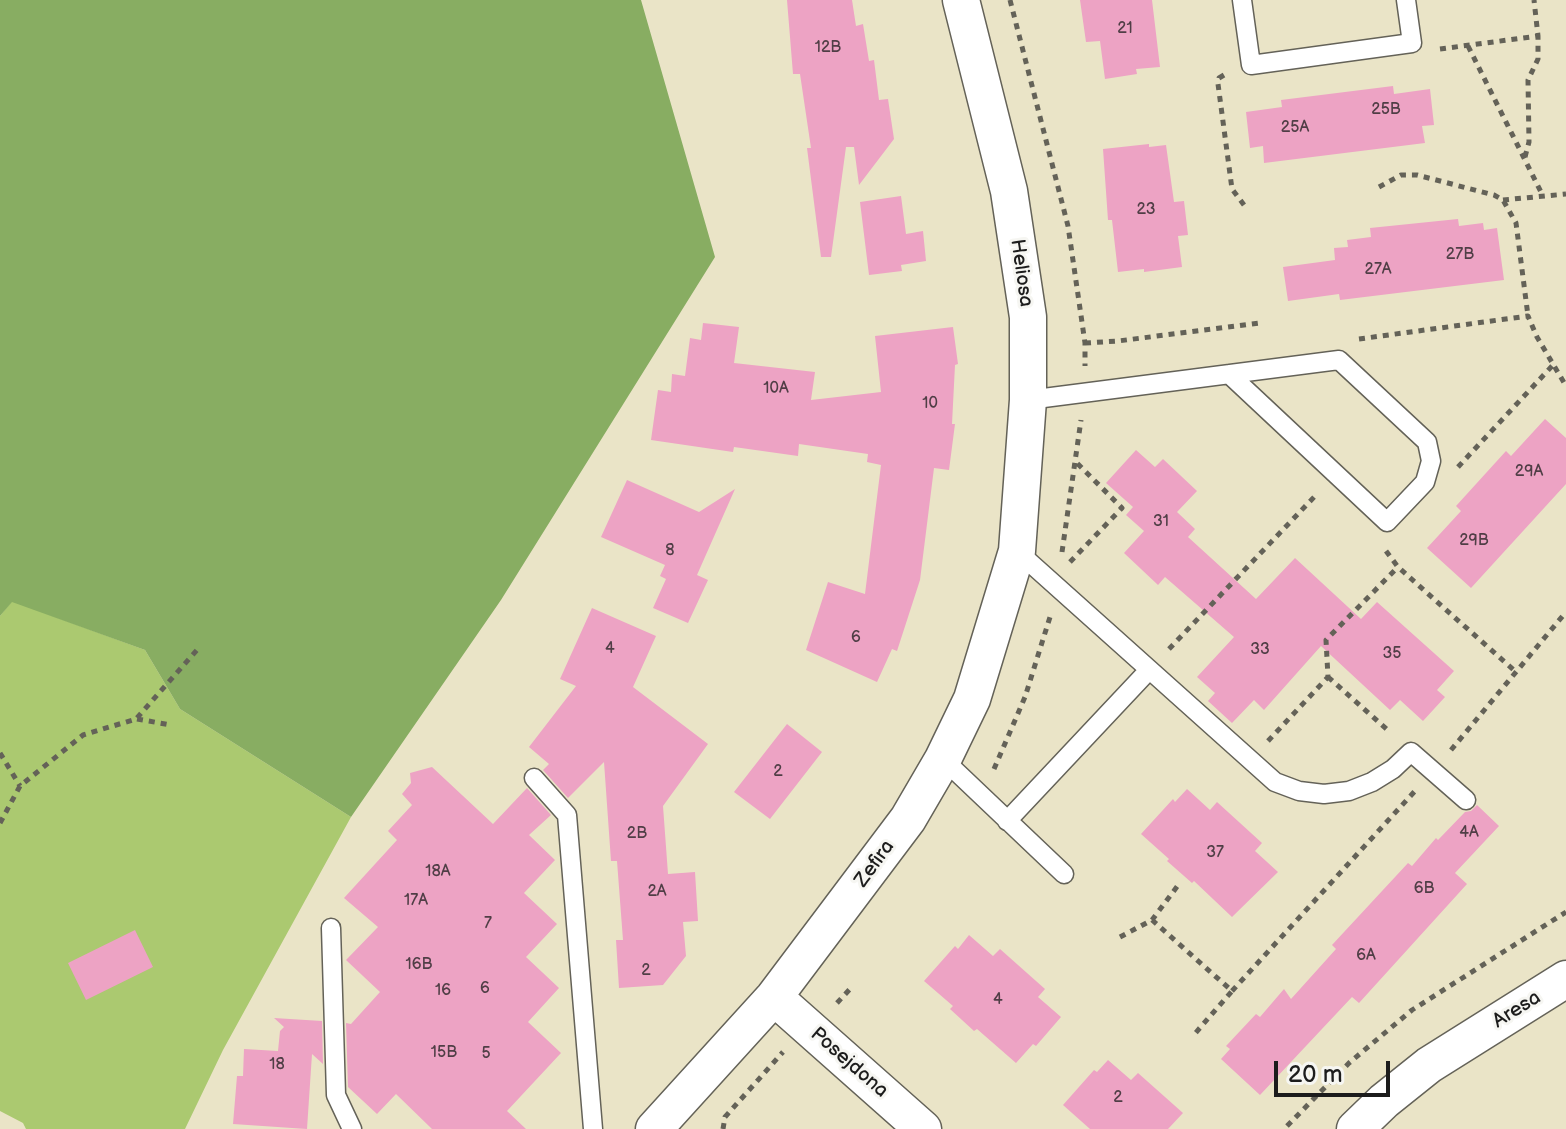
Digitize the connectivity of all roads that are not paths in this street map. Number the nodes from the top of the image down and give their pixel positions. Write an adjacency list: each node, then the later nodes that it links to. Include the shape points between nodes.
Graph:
1 (961, 0): 5 (street, Heliosa, via 1009,191 1028,317)
2 (1242, 0): 3 (lane, via 1251,65 1412,43)
3 (1406, 0)
4 (1229, 374): 4 (lane, via 1339,360 1427,442 1431,461 1425,482 1387,522); 5 (lane)
5 (1028, 400): 6 (street, Heliosa)
6 (1017, 551): 7 (lane); 8 (street, Zefira, via 972,699)
7 (1149, 670): 10 (lane, via 1275,782 1299,791 1349,791 1393,769 1411,752); 11 (lane)
8 (943, 759): 11 (lane); 15 (street, Zefira, via 908,819)
9 (534, 778): 17 (lane, via 567,815)
10 (1466, 800)
11 (1007, 821): 12 (lane)
12 (1064, 874)
13 (331, 928): 16 (lane, via 336,1095)
14 (1566, 979): 20 (street, Aresa, via 1429,1065)
15 (774, 997): 18 (street, Zefira); 19 (street, Posejdona)
16 (352, 1129)
17 (593, 1129)
18 (654, 1129)
19 (923, 1129)
20 (1355, 1129)

